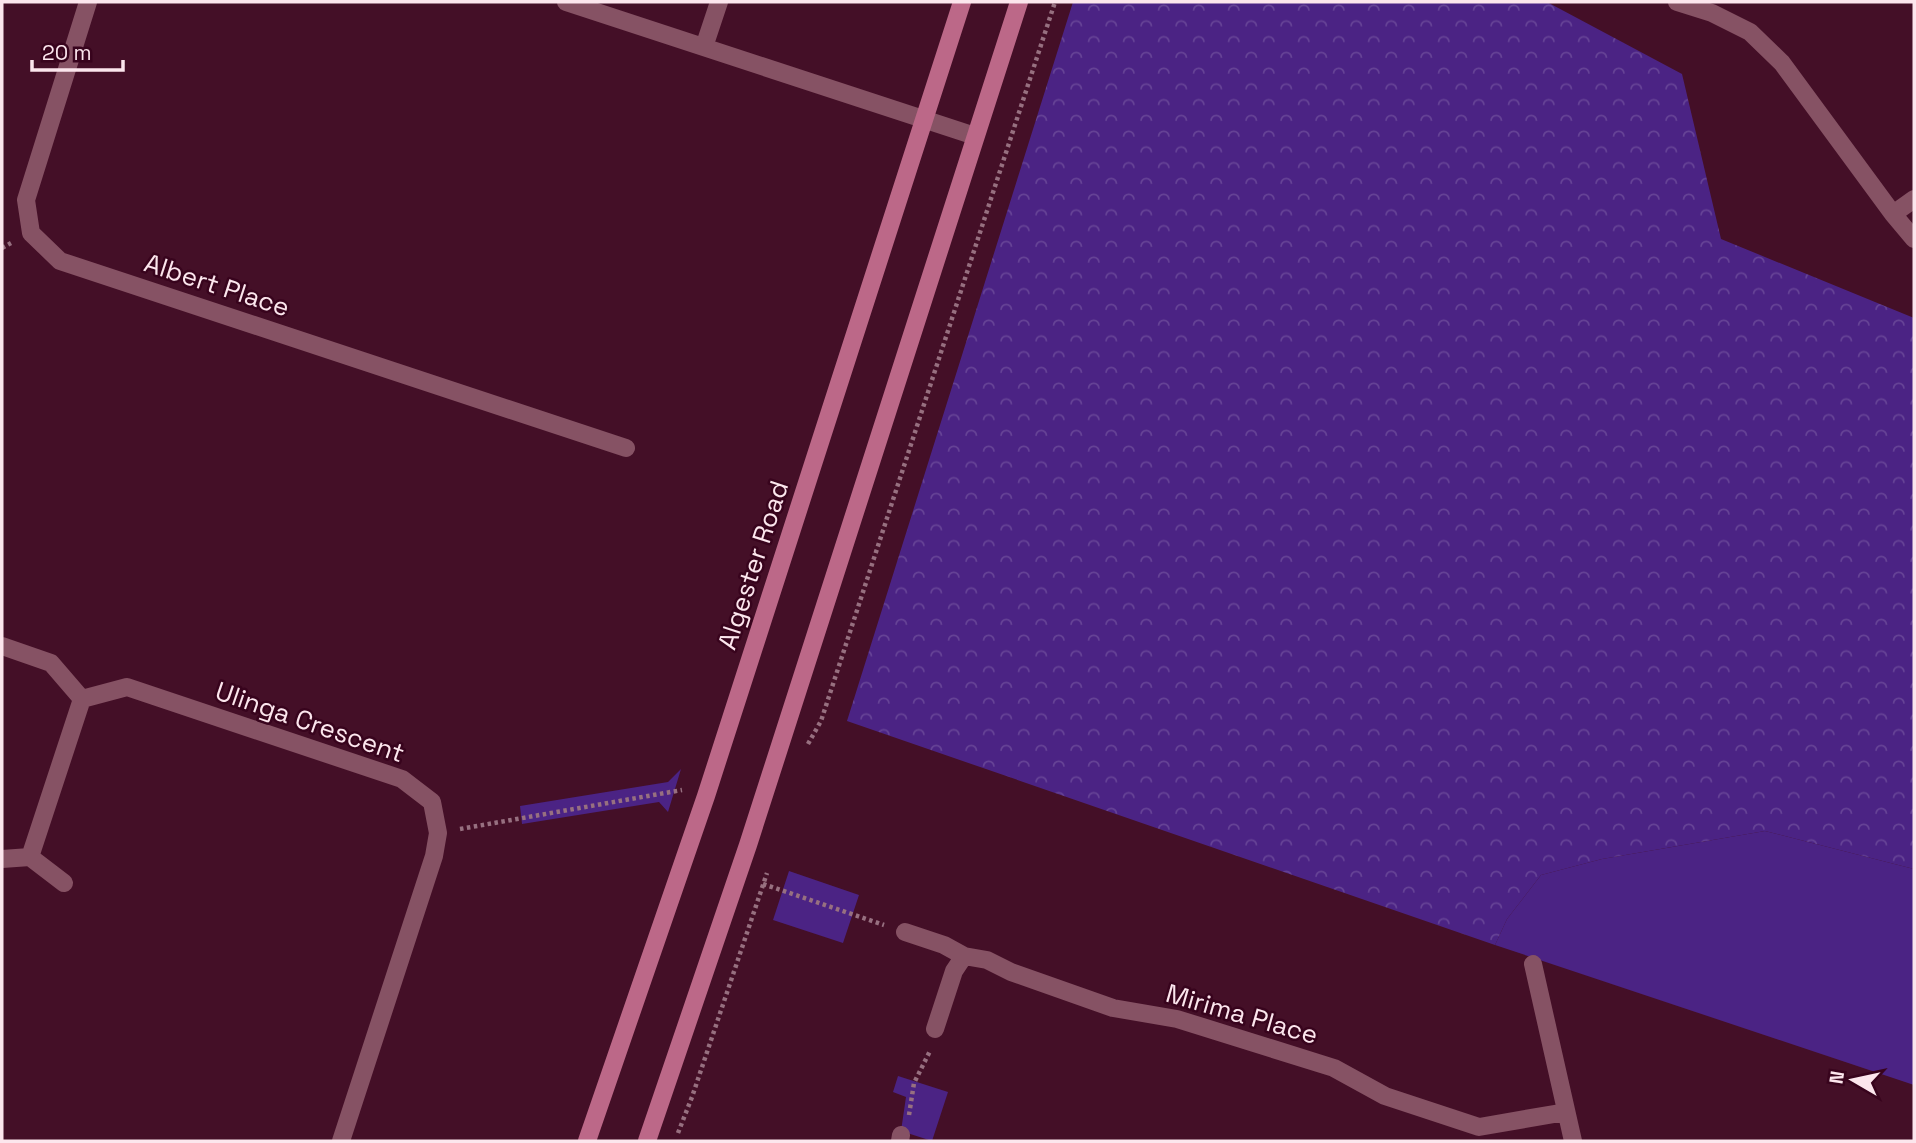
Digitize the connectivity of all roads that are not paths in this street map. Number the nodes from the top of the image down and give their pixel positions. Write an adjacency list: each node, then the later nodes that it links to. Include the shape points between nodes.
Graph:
1 (88, 2): 13 (street, Albert Place, via 26,200 31,233 60,261)
2 (566, 2): 7 (street)
3 (719, 2): 7 (street)
4 (962, 2): 8 (main road, Algester Road)
5 (1019, 2): 9 (main road)
6 (1677, 2): 11 (street, via 1750,32 1782,63)
7 (704, 47): 8 (street)
8 (924, 120): 9 (street); 25 (main road, Algester Road, via 706,796)
9 (975, 136): 26 (main road, via 748,845)
10 (1914, 199): 11 (street)
11 (1893, 214): 12 (street)
12 (1914, 239)
13 (625, 448)
14 (2, 646): 15 (street, via 51,663)
15 (82, 699): 16 (street); 24 (street, Ulinga Crescent, via 127,687 402,779 432,802 439,832 434,856)
16 (30, 857): 17 (street); 18 (street)
17 (2, 859)
18 (64, 883)
19 (905, 932): 20 (street, Mirima Place)
20 (964, 956): 22 (street, via 954,971); 23 (street, Mirima Place, via 987,960 1113,1008 1177,1019 1334,1068 1385,1096 1479,1127)
21 (1533, 964): 23 (street)
22 (935, 1029)
23 (1566, 1112): 27 (street)
24 (341, 1141)
25 (587, 1141)
26 (647, 1141)
27 (1573, 1141)

